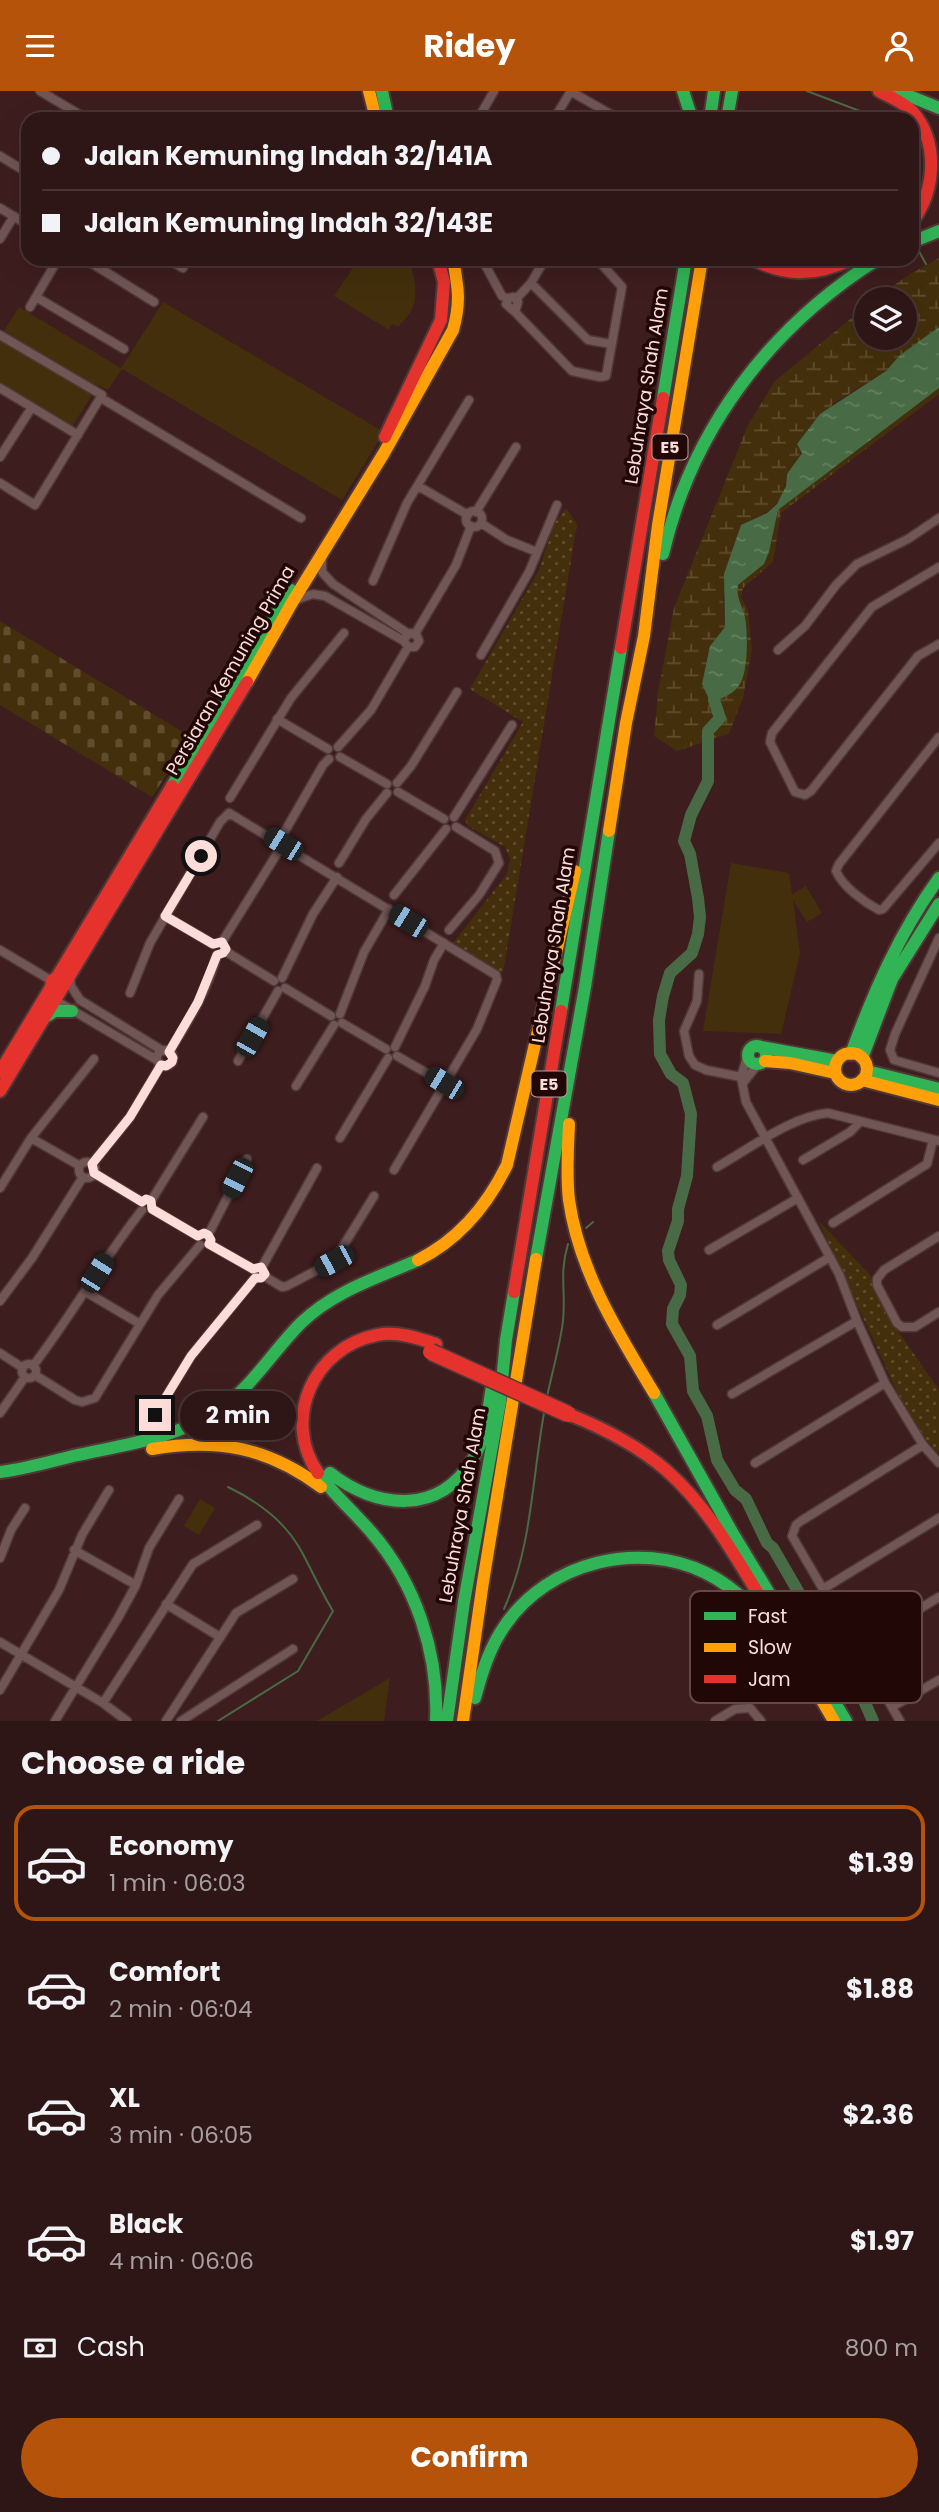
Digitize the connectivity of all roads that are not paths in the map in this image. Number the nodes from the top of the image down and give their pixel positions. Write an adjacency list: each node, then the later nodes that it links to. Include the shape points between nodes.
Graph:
1 (40, 91): 14 (street)
2 (369, 91): 15 (main road)
3 (382, 91): 16 (main road)
4 (494, 91): 17 (street)
5 (570, 91): 18 (street); 19 (street)
6 (683, 91): 20 (main road)
7 (714, 91): 21 (main road)
8 (732, 91): 22 (main road)
9 (879, 91): 23 (main road)
10 (897, 91): 13 (main road)
11 (924, 91): 12 (main road)
12 (939, 97)
13 (939, 108)
14 (74, 112)
15 (374, 112)
16 (386, 112)
17 (482, 112)
18 (558, 112)
19 (607, 112)
20 (690, 112)
21 (711, 112)
22 (728, 112)
23 (912, 112)
24 (919, 122): 28 (main road, via 936,155 934,185)
25 (0, 156): 26 (street)
26 (21, 169)
27 (0, 208): 29 (street)
28 (919, 215)
29 (14, 216): 30 (street); 32 (street)
30 (21, 220)
31 (938, 231): 33 (main road)
32 (0, 239)
33 (919, 239)
34 (54, 266): 49 (street)
35 (96, 266): 51 (street)
36 (180, 266): 47 (street)
37 (440, 266): 59 (main road, Persiaran Kemuning Prima, via 444,282 441,320)
38 (454, 266): 59 (main road, Persiaran Kemuning Prima, via 459,308 453,330)
39 (486, 266): 50 (street, via 502,296)
40 (541, 266): 48 (street)
41 (603, 266): 54 (street, via 622,286)
42 (685, 266): 93 (main road, Lebuhraya Shah Alam / E5)
43 (701, 266): 80 (main road, Lebuhraya Shah Alam / E5)
44 (765, 266): 45 (main road, via 794,274)
45 (847, 266)
46 (850, 266): 80 (main road, via 767,350 719,417 672,519)
47 (183, 268)
48 (531, 283): 50 (street); 54 (street, via 588,340)
49 (36, 297): 52 (street); 55 (street)
50 (512, 298): 54 (street, via 518,302 515,312 572,371 606,376)
51 (154, 302)
52 (30, 307)
53 (0, 335): 57 (street)
54 (611, 344)
55 (124, 349)
56 (0, 388): 60 (street)
57 (101, 398): 61 (street); 68 (street)
58 (469, 400): 65 (street)
59 (405, 404): 72 (main road, Persiaran Kemuning Prima, via 384,453); 119 (main road, Persiaran Kemuning Prima)
60 (32, 407): 61 (street); 63 (street)
61 (78, 435): 64 (street, via 35,505)
62 (516, 447): 67 (street)
63 (0, 457)
64 (0, 483)
65 (418, 486): 67 (street); 75 (street)
66 (557, 505): 73 (street)
67 (472, 514): 70 (street, via 481,517); 71 (street, via 467,521)
68 (301, 518)
69 (939, 518): 83 (street, via 852,569 805,626)
70 (481, 523): 71 (street); 73 (street)
71 (471, 526): 81 (street, via 456,565)
72 (326, 546): 76 (street, via 322,572); 77 (main road, Persiaran Kemuning Prima)
73 (537, 552): 84 (street, via 520,592)
74 (939, 567): 82 (street, via 872,607 775,730 770,742 795,792 811,792 918,656)
75 (373, 581)
76 (351, 596): 78 (street); 81 (street)
77 (293, 601): 78 (street, via 313,594); 117 (main road, Persiaran Kemuning Prima)
78 (344, 607): 81 (street)
79 (344, 633): 86 (street)
80 (644, 636): 121 (main road, Lebuhraya Shah Alam / E5, via 621,748)
81 (409, 639): 89 (street, via 371,710)
82 (939, 644)
83 (778, 650)
84 (481, 655)
85 (457, 692): 94 (street)
86 (277, 719): 90 (street); 96 (street)
87 (512, 725): 97 (street)
88 (939, 737): 102 (street, via 836,871 873,907 883,909)
89 (338, 747): 90 (street); 91 (street)
90 (328, 749): 92 (street)
91 (340, 757): 92 (street); 95 (street)
92 (329, 759): 101 (street)
93 (602, 766): 174 (main road, Lebuhraya Shah Alam / E5); 186 (main road, via 591,797 513,1145 500,1180 479,1213 431,1253 346,1291 313,1312 288,1334 241,1391 205,1418 166,1435)
94 (398, 787): 95 (street, via 393,795); 95 (street, via 392,781); 98 (street)
95 (387, 789): 104 (street)
96 (230, 799)
97 (454, 817): 98 (street); 99 (street)
98 (443, 819): 100 (street)
99 (456, 827): 100 (street); 111 (street, via 495,851 499,863)
100 (446, 829): 107 (street)
101 (285, 831)
102 (939, 843)
103 (283, 844): 105 (street); 110 (street, via 232,813 226,814); 113 (street)
104 (339, 863)
105 (337, 877): 109 (street); 120 (street)
106 (939, 878): 134 (main road, via 893,950 868,1005)
107 (394, 895)
108 (939, 904): 134 (main road, via 892,979)
109 (389, 909): 114 (street); 126 (street, via 364,952)
110 (165, 916): 113 (street); 123 (street)
111 (449, 930)
112 (939, 939): 136 (street, via 890,1050 894,1060)
113 (217, 943): 116 (street, via 212,950)
114 (444, 943): 129 (street); 138 (street, via 497,977 477,1029)
115 (0, 950): 119 (street)
116 (221, 953): 120 (street); 128 (street, via 198,1002)
117 (76, 965): 124 (main road, Persiaran Kemuning Prima); 125 (street, via 70,981)
118 (699, 974): 137 (street, via 695,1010 684,1031 689,1056 706,1070)
119 (54, 979): 124 (street); 135 (main road, Persiaran Kemuning Prima)
120 (278, 980): 122 (street, via 286,983)
121 (585, 987): 194 (main road, via 567,1139 568,1190 577,1243 601,1302); 227 (main road, Lebuhraya Shah Alam / E5, via 538,1247)
122 (281, 989): 126 (street); 132 (street)
123 (130, 993)
124 (55, 1000): 125 (street); 127 (main road, Persiaran Kemuning Prima)
125 (76, 1005): 127 (main road, via 50,1013); 128 (street); 133 (street)
126 (337, 1019): 129 (street); 139 (street)
127 (42, 1022): 141 (main road, Persiaran Kemuning Prima)
128 (166, 1051): 133 (street, via 159,1053); 133 (street, via 172,1062 166,1066)
129 (392, 1052): 138 (street); 146 (street)
130 (758, 1056): 134 (main road, via 790,1063); 137 (street); 137 (street)
131 (94, 1059): 145 (street)
132 (239, 1061)
133 (159, 1063): 154 (street, via 130,1117)
134 (852, 1066): 140 (main road); 142 (main road)
135 (0, 1072)
136 (939, 1073)
137 (742, 1080): 147 (street, via 746,1102)
138 (444, 1083): 155 (street)
139 (296, 1086)
140 (939, 1089)
141 (0, 1091)
142 (939, 1100)
143 (204, 1117): 160 (street)
144 (860, 1122): 147 (street, via 828,1113 813,1114); 148 (street); 150 (street)
145 (31, 1138): 151 (street); 157 (street)
146 (340, 1138)
147 (766, 1139): 152 (street); 159 (street)
148 (936, 1141): 162 (street, via 927,1164)
149 (247, 1159): 164 (street)
150 (803, 1160)
151 (80, 1166): 154 (street, via 86,1162); 156 (street)
152 (717, 1167)
153 (317, 1168): 167 (street)
154 (93, 1169): 156 (street, via 90,1178); 161 (street)
155 (394, 1170)
156 (83, 1177): 169 (street)
157 (0, 1188)
158 (374, 1196): 167 (street, via 334,1261 282,1287)
159 (798, 1199): 165 (street); 166 (street)
160 (152, 1205): 161 (street, via 146,1199); 164 (street)
161 (142, 1206): 168 (street)
162 (833, 1223)
163 (939, 1236): 170 (street, via 877,1279 902,1327 915,1327)
164 (204, 1240): 167 (street); 172 (street)
165 (709, 1250)
166 (830, 1257): 171 (street); 173 (street)
167 (258, 1272): 182 (street, via 191,1356)
168 (86, 1291): 172 (street); 177 (street)
169 (0, 1301)
170 (939, 1312)
171 (857, 1321): 178 (street); 179 (street)
172 (140, 1324): 177 (street, via 95,1398 82,1402)
173 (718, 1325)
174 (506, 1340): 175 (main road, via 496,1364 482,1437 467,1468 449,1485 423,1499 381,1501 359,1495 331,1475 313,1445 310,1417 318,1390 330,1370 364,1347 399,1343); 226 (main road, Lebuhraya Shah Alam / E5, via 500,1402)
175 (433, 1348): 180 (main road, bridge); 191 (main road, via 399,1335 365,1338 332,1356 311,1383 302,1413 304,1446 322,1478)
176 (0, 1353): 177 (street)
177 (30, 1369): 181 (street, via 32,1378 25,1377)
178 (885, 1383): 183 (street); 184 (street)
179 (732, 1394)
180 (570, 1409): 194 (main road, via 614,1425 663,1456 697,1488); 201 (main road, via 625,1441 682,1485)
181 (0, 1413)
182 (155, 1415)
183 (923, 1445): 185 (street); 199 (street, via 796,1525 792,1536)
184 (755, 1463)
185 (939, 1463)
186 (0, 1472)
187 (0, 1481): 191 (main road, via 170,1445 211,1443 282,1461)
188 (109, 1490): 195 (street)
189 (179, 1499): 198 (street, via 149,1548)
190 (25, 1508): 196 (street)
191 (350, 1510): 225 (main road, via 385,1550 418,1614 432,1661)
192 (939, 1518): 199 (street)
193 (257, 1525): 204 (street, via 192,1564)
194 (732, 1532): 202 (main road)
195 (74, 1550): 198 (street); 209 (street, via 59,1590)
196 (0, 1558)
197 (293, 1579): 206 (street, via 236,1613)
198 (136, 1585): 211 (street)
199 (823, 1589)
200 (732, 1591): 228 (main road, via 704,1572 652,1558 621,1558 571,1571 547,1584 510,1618 486,1661)
201 (755, 1591)
202 (768, 1591)
203 (939, 1597): 205 (street)
204 (166, 1604): 206 (street); 215 (street)
205 (922, 1607)
206 (220, 1637): 214 (street)
207 (0, 1642): 209 (street)
208 (293, 1649): 221 (street)
209 (21, 1655): 211 (street); 212 (street)
210 (939, 1680): 213 (street)
211 (75, 1688): 215 (street); 222 (street)
212 (0, 1690)
213 (922, 1690)
214 (180, 1702): 221 (street); 224 (street)
215 (103, 1703): 223 (street)
216 (823, 1703): 231 (main road)
217 (835, 1703): 232 (main road)
218 (890, 1703): 220 (street)
219 (899, 1703): 220 (street)
220 (892, 1707): 233 (street)
221 (183, 1720)
222 (55, 1721)
223 (127, 1721)
224 (166, 1721)
225 (436, 1721)
226 (447, 1721)
227 (463, 1721)
228 (470, 1721)
229 (715, 1721): 230 (street, via 750,1707)
230 (761, 1721)
231 (834, 1721)
232 (846, 1721)
233 (901, 1721)

